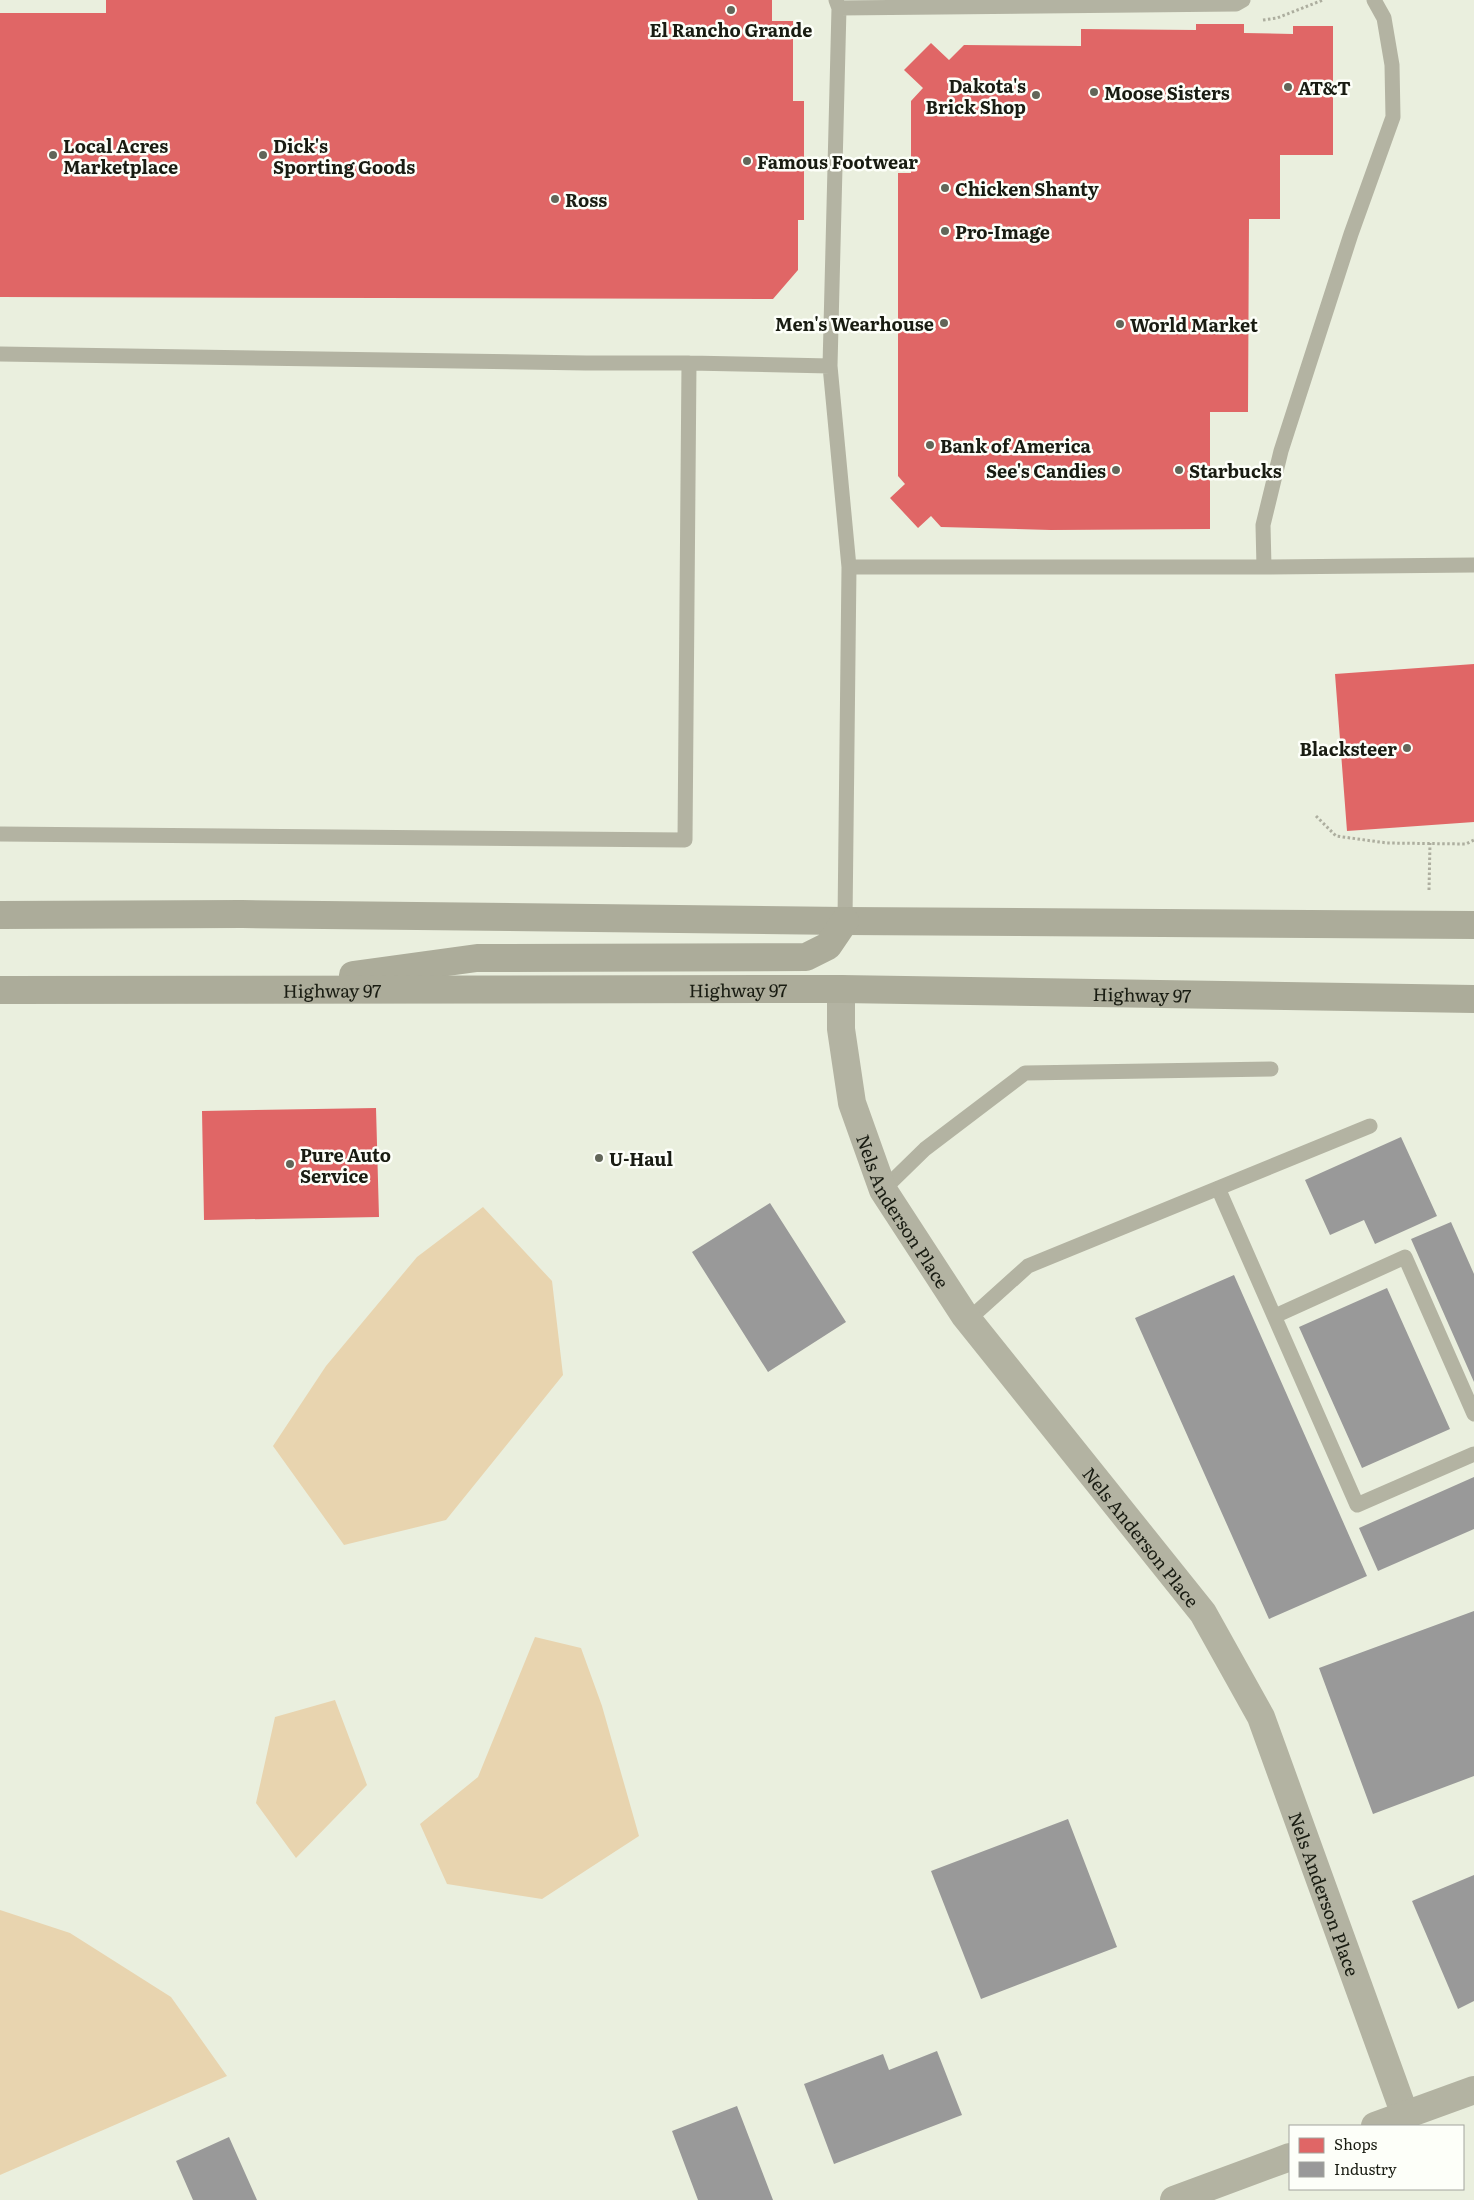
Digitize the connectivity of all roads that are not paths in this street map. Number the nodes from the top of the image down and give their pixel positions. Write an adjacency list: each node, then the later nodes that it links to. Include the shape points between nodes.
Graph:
1 (1243, 0): 3 (lane, via 1236,4)
2 (1374, 0): 9 (lane, via 1384,18 1392,65 1393,118 1351,234 1281,451 1263,526)
3 (838, 4): 6 (lane)
4 (0, 354): 5 (lane)
5 (689, 363): 6 (lane); 10 (lane, via 685,840)
6 (830, 366): 8 (lane)
7 (1474, 565): 9 (lane)
8 (849, 567): 9 (lane); 12 (lane)
9 (1264, 567)
10 (0, 834)
11 (0, 915): 12 (main road, via 242,914)
12 (845, 921): 13 (main road); 14 (main road, via 828,946 806,957 477,958)
13 (1474, 925)
14 (250, 989): 15 (main road, Highway 97); 16 (main road, Highway 97)
15 (841, 989): 17 (main road, Highway 97); 21 (street, Nels Anderson Place, via 841,1029 852,1103)
16 (0, 990)
17 (1474, 999)
18 (1271, 1069): 21 (lane, via 1025,1074 925,1149)
19 (1370, 1126): 20 (lane)
20 (1218, 1188): 22 (lane); 23 (lane, via 1028,1266)
21 (883, 1190): 23 (street, Nels Anderson Place)
22 (1274, 1316): 24 (lane, via 1405,1257); 25 (lane, via 1357,1505)
23 (968, 1320): 27 (street, Nels Anderson Place, via 1203,1613 1261,1717)
24 (1474, 1414)
25 (1474, 1454)
26 (1474, 2090): 27 (street)
27 (1405, 2116): 28 (street)
28 (1378, 2125)
29 (1289, 2157): 30 (street)
30 (1174, 2200)

